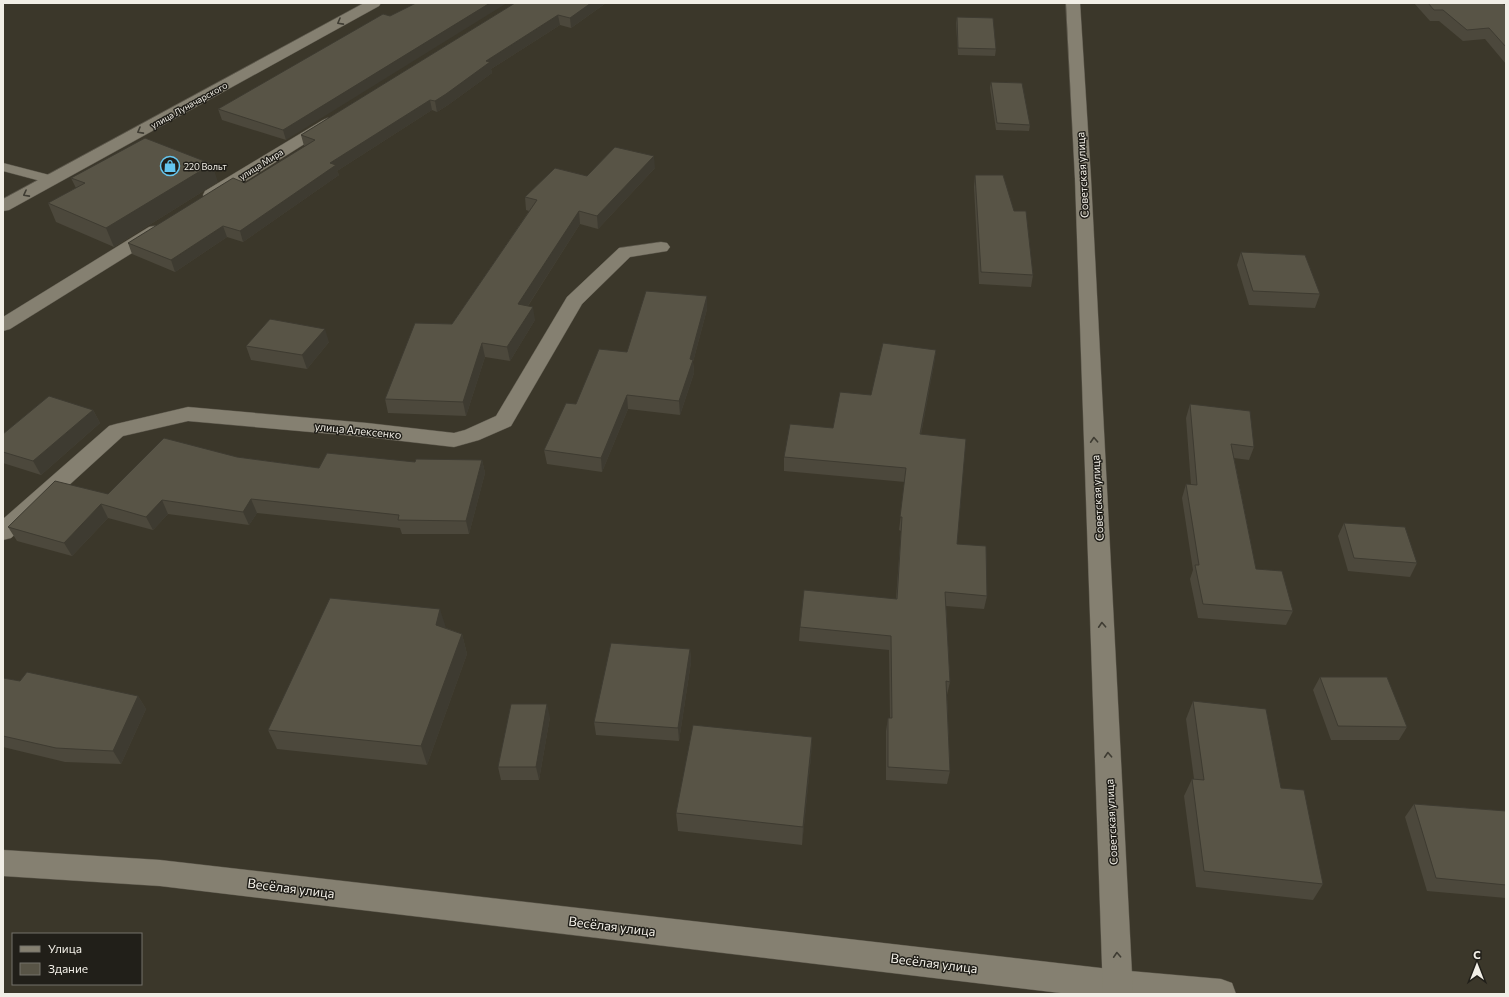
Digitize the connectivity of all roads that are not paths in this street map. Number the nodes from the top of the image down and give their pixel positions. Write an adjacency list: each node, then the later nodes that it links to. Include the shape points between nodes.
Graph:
1 (374, 3): 5 (street, улица Луначарского, one-way to 5)
2 (1073, 3): 13 (street, Советская улица, one-way to 2)
3 (338, 116): 6 (street, улица Мира)
4 (3, 167): 5 (lane)
5 (52, 180): 7 (street, улица Луначарского, one-way to 7)
6 (198, 204)
7 (3, 206)
8 (171, 221): 10 (street)
9 (661, 247): 11 (street, улица Алексенко, via 625,252 574,301 504,420 479,432 454,440 188,414 116,431)
10 (3, 325)
11 (3, 532)
12 (3, 863): 13 (street, Весёлая улица, via 160,873)
13 (1118, 989): 14 (street, Весёлая улица)
14 (1221, 994)

